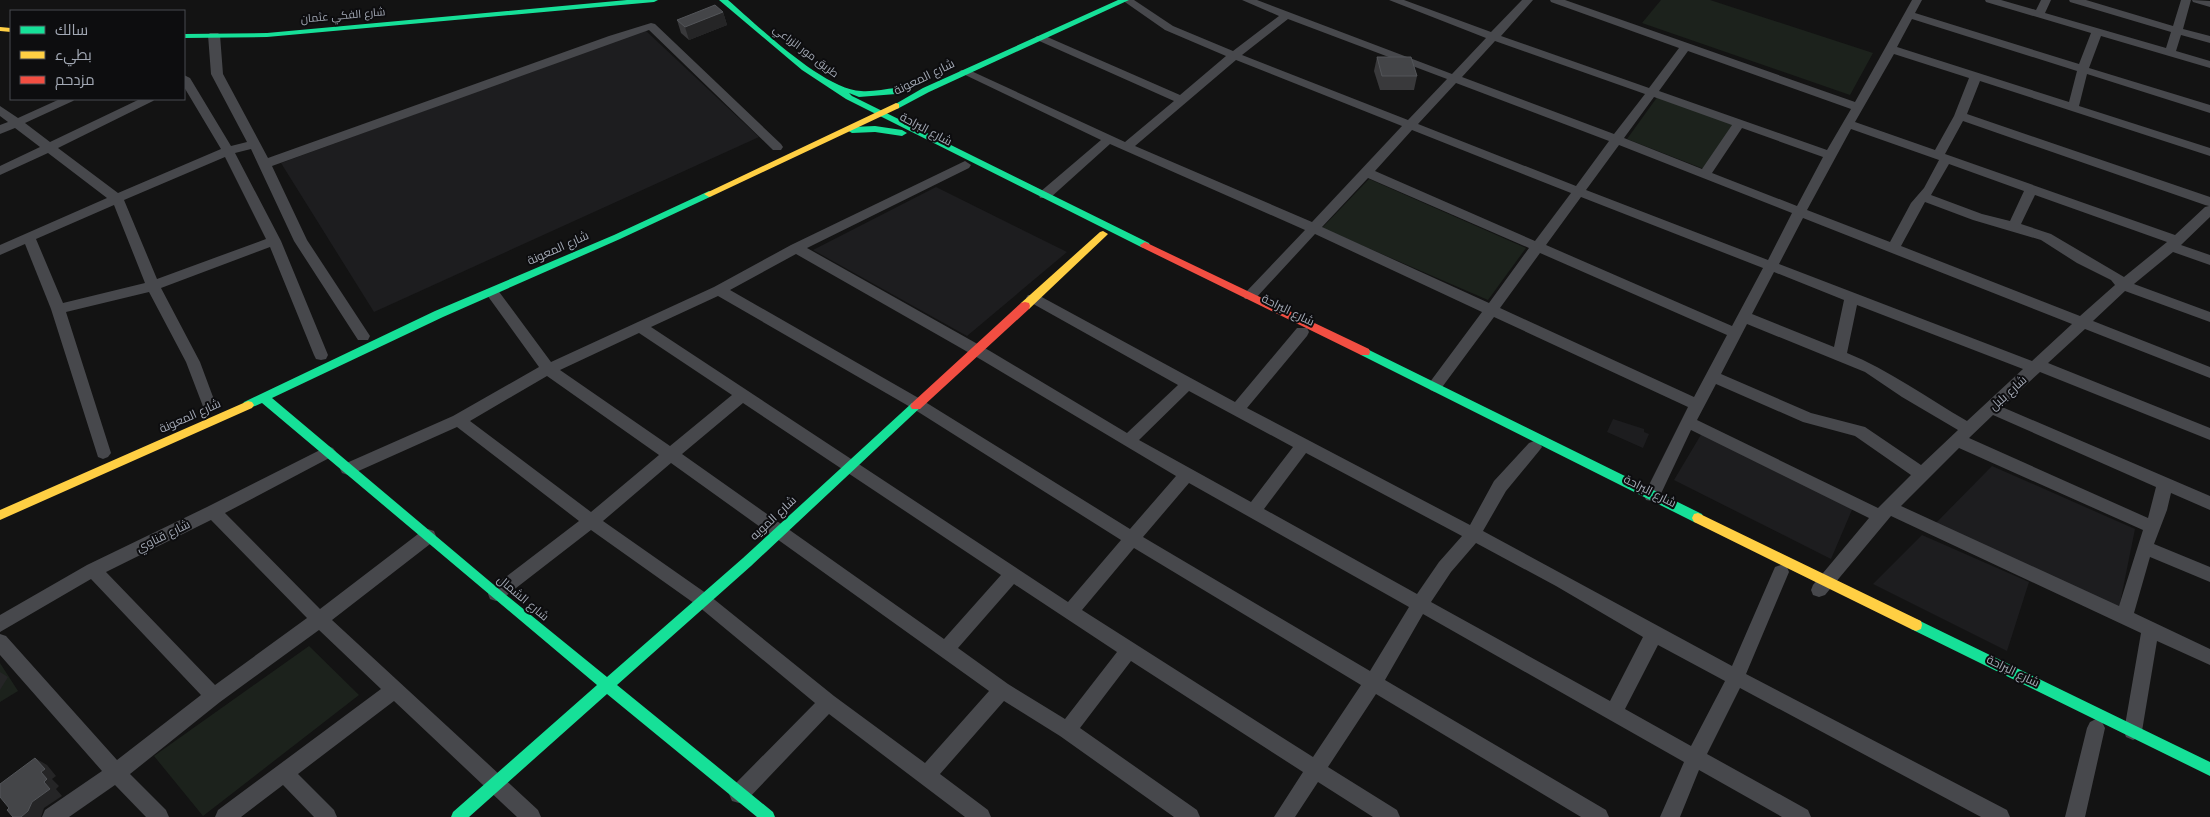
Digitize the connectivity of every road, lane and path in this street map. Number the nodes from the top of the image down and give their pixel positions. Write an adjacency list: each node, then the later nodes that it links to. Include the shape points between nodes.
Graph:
1 (654, 0): 22 (main road, شارع الفكي عثمان, via 267,35)
2 (723, 0): 36 (main road, طريق مور الزراعي)
3 (1105, 0): 37 (main road, شارع المعونة)
4 (1126, 0): 24 (main road, شارع المعونة); 29 (street, via 1169,28)
5 (1247, 0): 18 (street)
6 (1394, 0): 23 (street)
7 (1528, 0): 23 (street)
8 (1555, 0): 26 (street)
9 (1917, 0): 17 (street)
10 (1990, 0): 16 (street)
11 (2046, 0): 16 (street)
12 (2074, 0): 19 (street)
13 (2186, 0): 19 (street)
14 (2197, 0): 15 (street)
15 (2210, 4)
16 (2039, 14): 20 (street)
17 (1909, 15): 27 (street); 31 (street)
18 (1286, 16): 29 (street); 34 (street)
19 (2178, 30): 25 (street); 28 (street)
20 (2097, 31): 28 (street); 31 (street)
21 (185, 36): 22 (main road, شارع الفكي عثمان)
22 (214, 36): 61 (street, via 217,74)
23 (1494, 36): 34 (street); 39 (street)
24 (1041, 38): 32 (main road, شارع المعونة); 42 (street)
25 (2210, 40)
26 (1686, 46): 39 (street); 44 (street)
27 (1891, 49): 33 (street); 44 (street)
28 (2170, 52): 30 (street)
29 (1235, 56): 42 (street); 54 (street)
30 (2210, 65)
31 (2083, 69): 45 (street); 46 (street)
32 (965, 72): 38 (main road, شارع المعونة); 59 (street)
33 (1976, 76): 45 (street); 50 (street)
34 (1455, 78): 54 (street); 60 (street)
35 (185, 83): 65 (street)
36 (826, 83): 37 (main road, via 859,94); 43 (main road, طريق مور الزراعي)
37 (905, 87): 43 (main road, شارع المعونة)
38 (926, 90): 49 (main road, شارع المعونة); 57 (main road, via 908,107)
39 (1652, 92): 52 (street); 60 (street)
40 (67, 100): 51 (street)
41 (147, 100): 62 (street)
42 (1182, 100): 64 (street)
43 (864, 106): 48 (main road, شارع المعونة); 49 (main road, طريق مور الزراعي)
44 (1857, 107): 53 (street)
45 (2073, 108): 66 (street)
46 (2210, 109)
47 (0, 110): 51 (street)
48 (849, 114)
49 (880, 114): 56 (main road, شارع البراحة, via 885,122); 57 (main road, شارع البراحة); 58 (main road, شارع المعونة)
50 (1960, 116): 68 (street); 80 (street)
51 (17, 123): 55 (street); 62 (street)
52 (1739, 123): 67 (street); 73 (street)
53 (1849, 124): 67 (street); 68 (street)
54 (1411, 126): 72 (street); 75 (street)
55 (0, 130)
56 (902, 132): 58 (main road, via 864,128); 70 (main road, شارع البراحة)
57 (920, 132): 76 (main road, شارع البراحة)
58 (838, 133): 96 (main road, شارع المعونة)
59 (1109, 140): 64 (street); 76 (street)
60 (1618, 140): 73 (street); 75 (street)
61 (254, 144): 65 (street); 69 (street)
62 (48, 147): 71 (street); 78 (street)
63 (776, 147): 69 (street, via 651,26)
64 (1126, 147): 82 (street)
65 (228, 151): 78 (street); 85 (street)
66 (2210, 152)
67 (1830, 155): 79 (street)
68 (1942, 158): 74 (street); 77 (street)
69 (265, 164): 108 (street, via 302,242)
70 (965, 165): 83 (main road, شارع البراحة); 89 (street)
71 (0, 171)
72 (1368, 173): 82 (street); 88 (street)
73 (1704, 174): 79 (street)
74 (2031, 189): 81 (street); 86 (street)
75 (1577, 191): 88 (street); 92 (street)
76 (1045, 195): 97 (main road, شارع البراحة)
77 (1924, 197): 81 (street, via 1993,222); 90 (street, via 1917,203)
78 (118, 200): 84 (street); 94 (street)
79 (1801, 212): 90 (street); 92 (street)
80 (2209, 212): 86 (street, شارع بلبل)
81 (2014, 226): 93 (street, via 2046,237 2116,277)
82 (1313, 228): 97 (street); 101 (street)
83 (1103, 234): 99 (main road, شارع المويه); 106 (main road, شارع البراحة)
84 (29, 237): 87 (street); 100 (street)
85 (274, 240): 94 (street); 110 (street)
86 (2174, 243): 91 (street); 93 (street, شارع بلبل)
87 (2, 247)
88 (1536, 247): 101 (street); 107 (street)
89 (796, 248): 95 (street); 109 (street)
90 (1894, 248): 104 (street)
91 (2210, 260)
92 (1772, 266): 98 (street); 102 (street)
93 (2123, 285): 103 (street); 104 (street, شارع بلبل)
94 (153, 286): 100 (street); 122 (street, via 193,362)
95 (719, 290): 105 (street); 120 (street)
96 (492, 292): 113 (street); 119 (main road, شارع المعونة, via 436,309)
97 (1250, 296): 117 (main road, شارع البراحة)
98 (1852, 297): 111 (street); 112 (street)
99 (1034, 298): 109 (main road, شارع المويه); 116 (street)
100 (58, 309): 132 (street)
101 (1490, 309): 117 (street); 121 (street)
102 (1745, 317): 107 (street); 111 (street)
103 (2210, 317)
104 (2081, 324): 112 (street, شارع بلبل); 114 (street)
105 (638, 326): 113 (street); 118 (street)
106 (1302, 332): 124 (street); 131 (main road, شارع البراحة)
107 (1736, 333): 115 (street)
108 (363, 335)
109 (976, 350): 120 (main road, شارع المويه); 129 (street)
110 (321, 355)
111 (1839, 355): 127 (street, via 1870,368)
112 (2036, 367): 123 (street, شارع بلبل); 128 (street)
113 (548, 369): 125 (street); 134 (street)
114 (2210, 373)
115 (1712, 376): 121 (street); 138 (street, via 1808,418 1860,431)
116 (1188, 384): 124 (street); 129 (street)
117 (1435, 386): 140 (main road, شارع البراحة)
118 (741, 396): 134 (street); 135 (street)
119 (264, 398): 133 (main road, شارع الشمال); 145 (main road, شارع المعونة)
120 (917, 404): 135 (main road, شارع المويه); 151 (street)
121 (1697, 405): 126 (street)
122 (209, 406)
123 (1991, 408): 127 (street, شارع بلبل); 139 (street)
124 (1237, 410): 130 (street)
125 (458, 420): 136 (street); 146 (street)
126 (1688, 422): 140 (street); 144 (street)
127 (1963, 434): 138 (street, شارع بلبل); 147 (street)
128 (2210, 434)
129 (1128, 441): 137 (street)
130 (1303, 446): 142 (street); 150 (street)
131 (1534, 447): 150 (street, via 1500,486); 154 (main road, شارع البراحة)
132 (103, 452)
133 (328, 452): 136 (main road, شارع الشمال); 143 (street, شارع قناوي)
134 (672, 454): 146 (street); 148 (street)
135 (849, 466): 148 (main road, شارع المويه); 155 (street)
136 (348, 469): 149 (main road, شارع الشمال)
137 (1188, 474): 142 (street); 151 (street)
138 (1922, 474): 144 (street, شارع بلبل)
139 (2165, 484): 141 (street); 147 (street)
140 (1652, 495): 157 (main road, شارع البراحة)
141 (2210, 503)
142 (1254, 511): 160 (street)
143 (213, 512): 153 (street, شارع قناوي); 163 (street)
144 (1884, 512): 157 (street, شارع بلبل); 162 (street)
145 (0, 515)
146 (591, 521): 158 (street); 159 (street)
147 (2153, 526): 152 (street)
148 (779, 532): 159 (main road, شارع المويه); 169 (street)
149 (428, 536): 158 (main road, شارع الشمال); 163 (street)
150 (1472, 536): 160 (street, via 1445,567); 166 (street, via 1562,581)
151 (1131, 538): 161 (street); 173 (street)
152 (2145, 547): 156 (street); 162 (street)
153 (93, 570): 164 (street, شارع قناوي); 177 (street)
154 (1781, 572): 157 (main road, شارع البراحة); 172 (street)
155 (1012, 574): 161 (street); 169 (street)
156 (2210, 575)
157 (1823, 585): 168 (main road, شارع البراحة); 182 (main road, شارع البراحة)
158 (496, 594): 174 (main road, شارع الشمال)
159 (704, 601): 174 (main road, شارع المويه); 178 (street)
160 (1419, 605): 173 (street); 179 (street)
161 (1070, 612): 170 (street)
162 (2124, 618): 165 (street)
163 (319, 619): 175 (street); 177 (street)
164 (0, 624)
165 (2150, 629): 171 (street); 182 (street)
166 (1654, 634): 172 (street); 179 (street)
167 (0, 642): 187 (street)
168 (1931, 645)
169 (946, 649): 176 (street)
170 (1129, 650): 181 (street); 185 (street)
171 (2210, 657)
172 (1736, 677): 183 (street); 205 (street)
173 (1373, 683): 185 (street); 202 (street)
174 (607, 685): 189 (main road, شارع المويه); 190 (main road, شارع الشمال)
175 (395, 689): 186 (street); 189 (street)
176 (1002, 690): 181 (street); 188 (street)
177 (214, 696): 187 (street)
178 (828, 702): 188 (street); 190 (street)
179 (1614, 713): 183 (street)
180 (2096, 728): 206 (street)
181 (1067, 730): 199 (street)
182 (2133, 731): 184 (main road, شارع البراحة)
183 (1694, 758): 203 (street); 204 (street)
184 (2210, 769)
185 (1317, 770): 200 (street); 201 (street)
186 (283, 772): 193 (street); 194 (street)
187 (116, 773): 191 (street); 192 (street)
188 (927, 775): 198 (street)
189 (495, 783): 195 (main road, شارع المويه); 196 (street)
190 (739, 794): 197 (main road, شارع الشمال)
191 (52, 817)
192 (159, 817)
193 (226, 817)
194 (327, 817)
195 (458, 817)
196 (531, 817)
197 (768, 817)
198 (981, 817)
199 (1190, 817)
200 (1284, 817)
201 (1390, 817)
202 (1599, 817)
203 (1670, 817)
204 (1801, 817)
205 (2000, 817)
206 (2075, 817)

